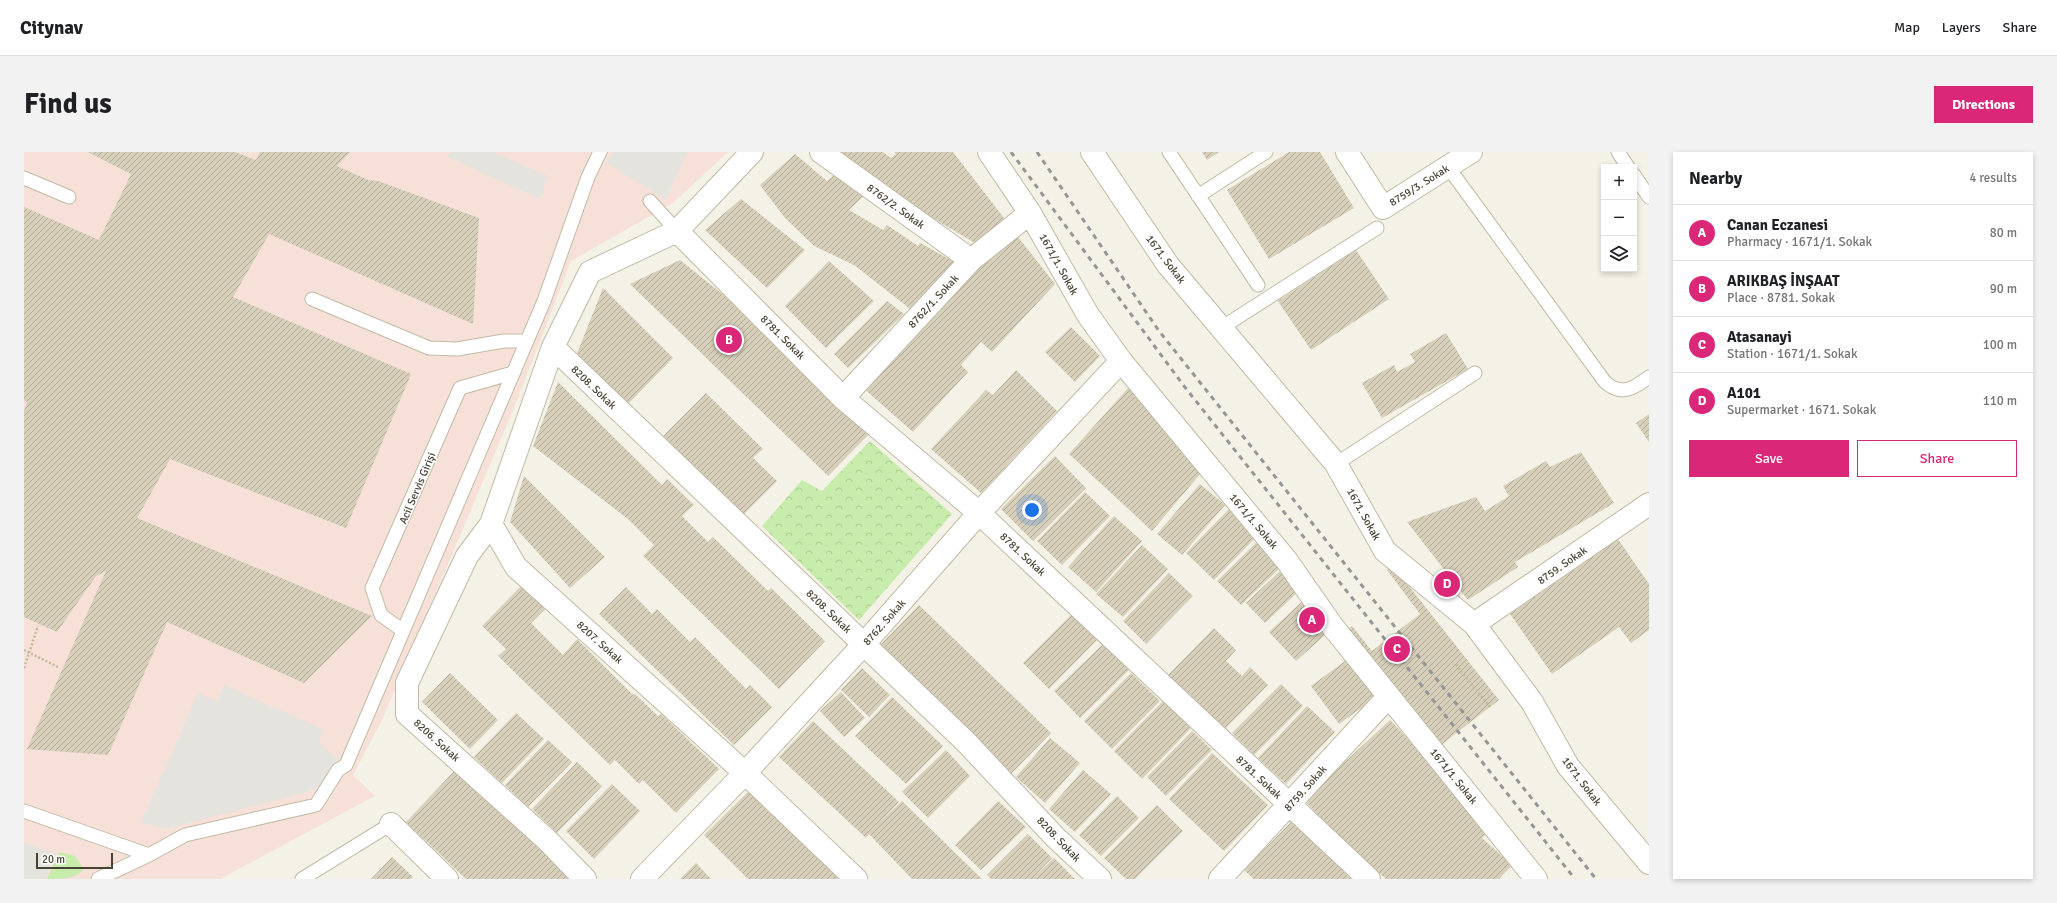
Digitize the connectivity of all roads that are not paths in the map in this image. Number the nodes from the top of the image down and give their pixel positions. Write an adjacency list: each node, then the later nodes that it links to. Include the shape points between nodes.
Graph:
1 (600, 152): 26 (lane, via 588,177 544,301)
2 (752, 152): 21 (street)
3 (821, 152): 22 (street, 8762/2. Sokak)
4 (989, 152): 19 (street, 1671/1. Sokak)
5 (1092, 152): 25 (street, 1671. Sokak, via 1168,265)
6 (1169, 152): 15 (lane)
7 (1266, 152): 15 (lane)
8 (1347, 152): 12 (street, 8759/3. Sokak, via 1383,208)
9 (1471, 152): 12 (street, 8759/3. Sokak)
10 (1618, 152): 11 (lane)
11 (1626, 164)
12 (1448, 167): 31 (lane, via 1605,382 1615,388 1633,389)
13 (24, 178): 16 (lane)
14 (1637, 179): 17 (lane)
15 (1198, 196): 23 (lane)
16 (69, 197)
17 (1649, 197)
18 (650, 201): 21 (lane)
19 (1030, 213): 22 (street, 8762/1. Sokak); 28 (street, 1671/1. Sokak, via 1088,315)
20 (1377, 228): 25 (lane)
21 (678, 231): 27 (street, via 590,272); 32 (street, 8781. Sokak)
22 (971, 260): 32 (street, 8762/1. Sokak)
23 (1258, 285)
24 (312, 299): 26 (lane, via 429,348 457,349 504,341)
25 (1221, 328): 33 (street, 1671. Sokak)
26 (526, 341): 29 (lane)
27 (553, 347): 36 (street); 39 (street, 8208. Sokak)
28 (1121, 360): 35 (street, 8762. Sokak); 40 (street, 1671/1. Sokak, via 1287,562 1333,627)
29 (512, 373): 38 (lane); 38 (lane, Acil Servis Girişi, via 460,388 372,588 381,615)
30 (1475, 373): 33 (lane)
31 (1649, 377)
32 (843, 398): 35 (street, 8781. Sokak)
33 (1336, 464): 37 (street, 1671. Sokak, via 1385,551)
34 (1649, 504): 37 (street, 8759. Sokak)
35 (980, 513): 39 (street, 8762. Sokak); 42 (street, 8781. Sokak)
36 (491, 524): 41 (street, 8207. Sokak, via 516,567); 50 (street, 8206. Sokak, via 466,556 407,683 407,714 546,839)
37 (1474, 624): 46 (street, 1671. Sokak, via 1532,702 1568,766)
38 (402, 630): 45 (lane, via 346,765 338,770 316,805 185,836)
39 (864, 644): 41 (street, 8762. Sokak); 53 (street, 8208. Sokak, via 966,742 1055,837)
40 (1389, 696): 42 (street, 8759. Sokak); 56 (street, 1671/1. Sokak)
41 (745, 773): 51 (street, 8762. Sokak); 52 (street, 8207. Sokak)
42 (1289, 805): 54 (street, 8759. Sokak); 55 (street, 8781. Sokak)
43 (24, 811): 45 (lane)
44 (391, 824): 48 (lane); 49 (street)
45 (149, 855): 47 (lane)
46 (1649, 863)
47 (98, 879)
48 (302, 879)
49 (447, 879)
50 (585, 879)
51 (642, 879)
52 (856, 879)
53 (1100, 879)
54 (1220, 879)
55 (1369, 879)
56 (1536, 879)

